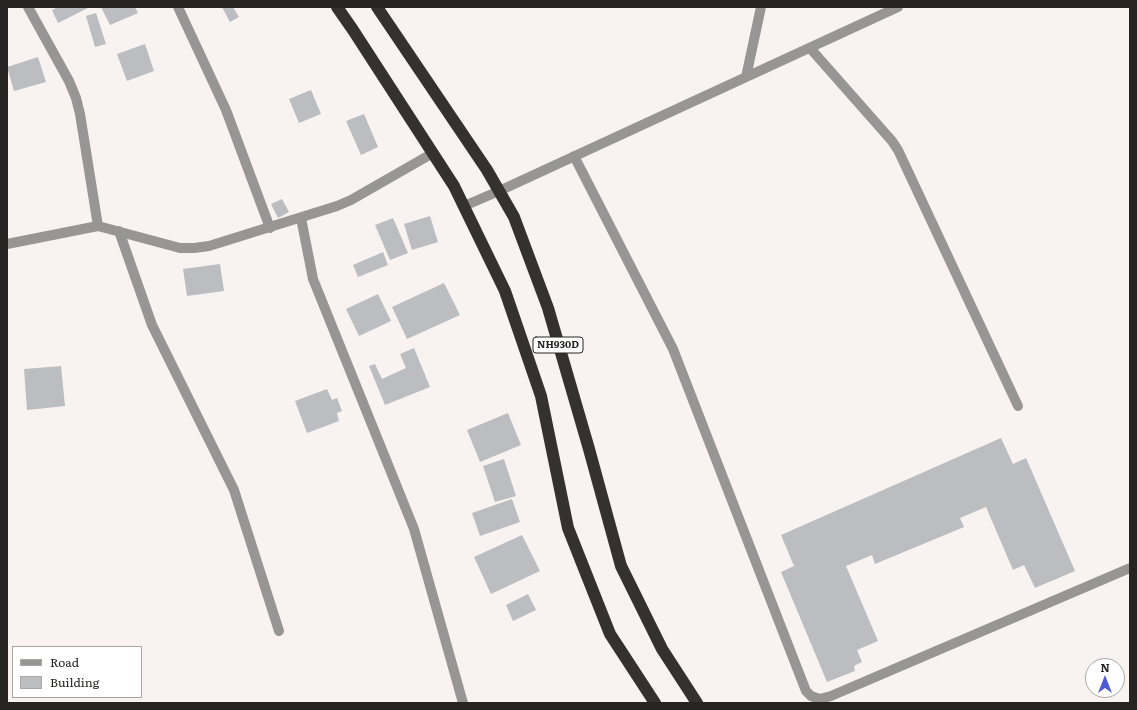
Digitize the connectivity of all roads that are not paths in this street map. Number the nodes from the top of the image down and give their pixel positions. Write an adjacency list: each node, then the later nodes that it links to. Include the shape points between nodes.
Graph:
1 (28, 7): 14 (street, via 70,81 76,98)
2 (178, 7): 15 (street, via 226,110)
3 (336, 7): 9 (highway, NH930D)
4 (377, 7): 11 (highway, NH930D)
5 (760, 7): 8 (street)
6 (898, 7): 7 (street)
7 (810, 48): 8 (street); 18 (street, via 898,150)
8 (746, 77): 10 (street)
9 (433, 152): 12 (highway, NH930D); 13 (street, via 351,200)
10 (574, 156): 11 (street); 19 (street, via 673,349 806,691 811,696 820,699 831,696)
11 (499, 191): 12 (street); 23 (highway, NH930D, via 514,217 548,308 621,566 662,649)
12 (464, 206): 22 (highway, NH930D, via 505,291 540,396 568,528 610,634)
13 (301, 218): 15 (street); 21 (street, via 313,279 414,529)
14 (98, 226): 16 (street); 17 (street)
15 (270, 228): 16 (street, via 194,248 180,248)
16 (119, 231): 20 (street, via 152,325 234,490)
17 (7, 244)
18 (1018, 406)
19 (1130, 568)
20 (279, 631)
21 (463, 703)
22 (655, 703)
23 (697, 703)

